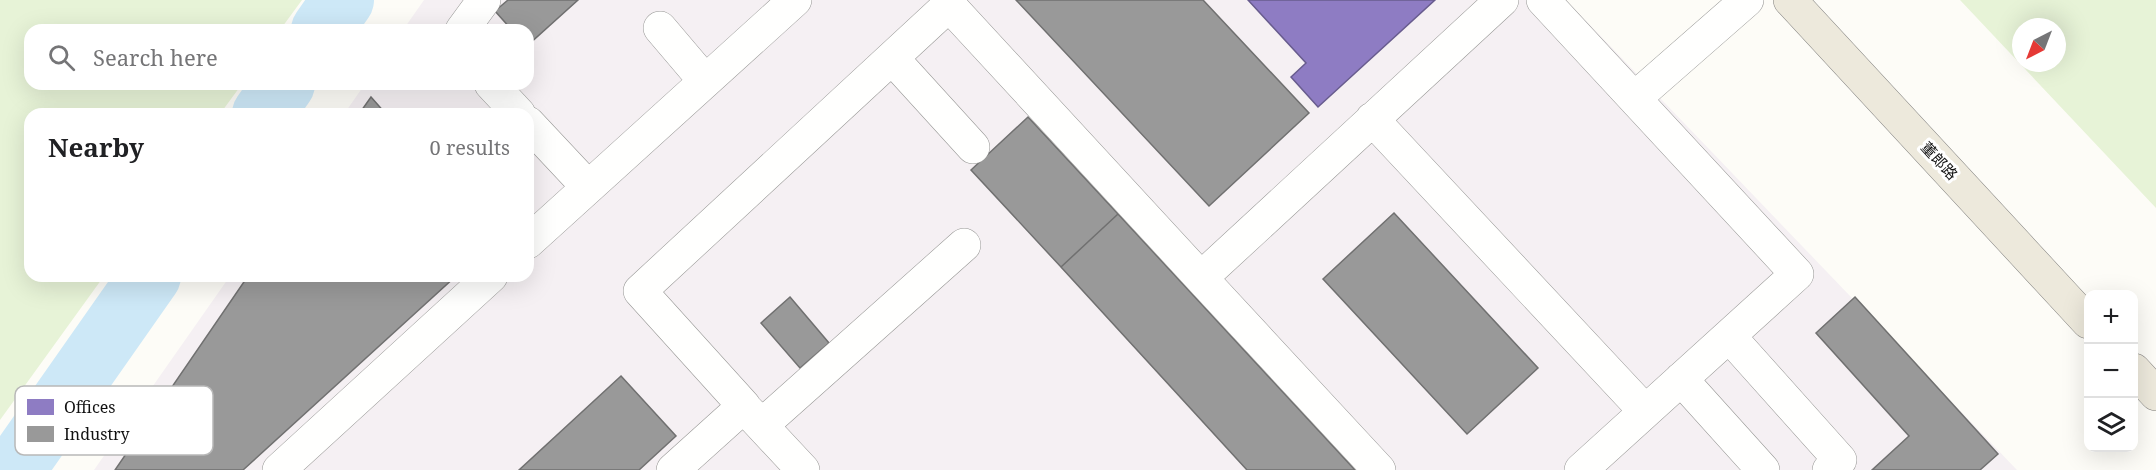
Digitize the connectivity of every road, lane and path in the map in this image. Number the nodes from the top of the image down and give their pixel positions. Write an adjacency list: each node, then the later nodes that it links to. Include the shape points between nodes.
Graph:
1 (484, 0): 8 (lane)
2 (795, 0): 11 (lane)
3 (1502, 0): 15 (lane)
4 (1544, 0): 13 (lane)
5 (1747, 0): 13 (lane)
6 (1790, 0): 23 (main road, 董郎路)
7 (946, 3): 10 (lane); 21 (lane)
8 (466, 24)
9 (660, 28): 11 (lane)
10 (892, 58): 17 (lane); 29 (lane, via 640,291)
11 (705, 81): 18 (lane)
12 (497, 90): 14 (lane)
13 (1635, 98): 24 (lane, via 1797,274)
14 (513, 108)
15 (1372, 119): 21 (lane); 28 (lane)
16 (534, 130): 18 (lane)
17 (974, 147)
18 (588, 188): 19 (lane)
19 (534, 237)
20 (964, 245): 29 (lane)
21 (1201, 278): 33 (lane)
22 (484, 282): 30 (lane)
23 (2084, 318)
24 (1730, 336): 26 (lane); 36 (lane, via 1840,460)
25 (2138, 375): 27 (main road)
26 (1681, 379): 28 (lane); 35 (lane)
27 (2156, 394)
28 (1645, 411): 34 (lane)
29 (753, 416): 31 (lane); 32 (lane)
30 (279, 470)
31 (673, 470)
32 (803, 470)
33 (1379, 470)
34 (1581, 470)
35 (1763, 470)
36 (1828, 470)

